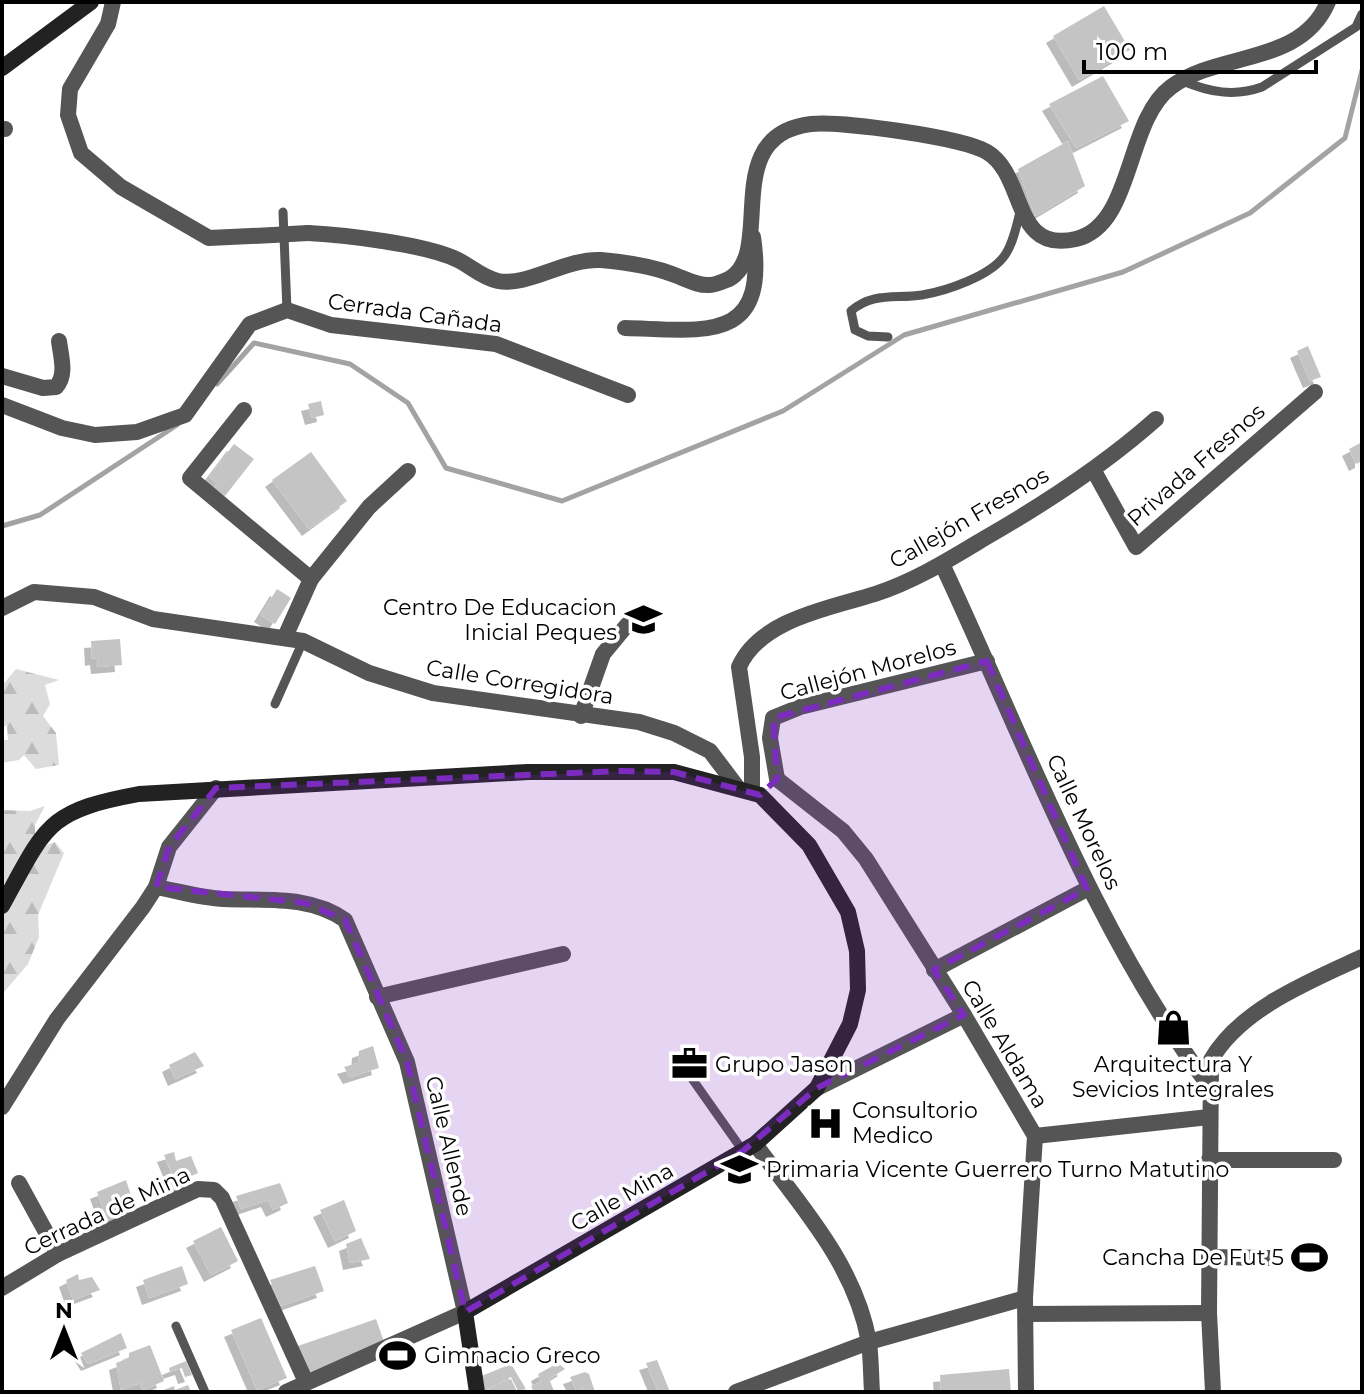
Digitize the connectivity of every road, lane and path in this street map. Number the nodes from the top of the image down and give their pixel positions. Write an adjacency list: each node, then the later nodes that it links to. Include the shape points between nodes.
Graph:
1 (91, 2): 5 (street)
2 (113, 2): 9 (street, bridge, via 108,24 70,89 68,115 81,153 121,187 209,238 308,233 425,250 502,282 570,262 598,260 711,286 732,277)
3 (1328, 2): 6 (street, via 1321,19 1276,50)
4 (1362, 14): 6 (lane, via 1356,27 1262,87 1245,93 1208,92)
5 (2, 68)
6 (1182, 81): 7 (street, via 1152,107 1107,217 1080,238 1053,241 1033,231)
7 (1021, 208): 9 (street, via 1004,169 969,142 811,124 784,133 764,152 753,174); 12 (lane, via 1004,257 992,266 948,287 922,295 877,297 851,311 855,330)
8 (283, 212): 10 (lane)
9 (751, 226): 11 (street, via 757,267 750,302 728,325 705,330)
10 (287, 310): 16 (street, Cerrada Cañada, via 331,325 496,344); 17 (street, via 250,324 185,415 137,432 95,435)
11 (625, 328)
12 (888, 337)
13 (59, 341): 14 (street, via 63,368 56,387)
14 (2, 376)
15 (1315, 392): 21 (street, Privada Fresnos, via 1136,547)
16 (628, 395)
17 (2, 405)
18 (244, 410): 23 (street, via 190,478)
19 (1156, 419): 21 (street, Callejón Fresnos)
20 (408, 471): 23 (street, via 369,507)
21 (1094, 471): 22 (street, Callejón Fresnos)
22 (942, 564): 28 (street, Calle Morelos); 33 (street, Callejón Fresnos, via 779,628 744,655 739,667 752,757)
23 (311, 579): 26 (street)
24 (2, 608): 26 (street, Calle Corregidora, via 34,592 63,592 179,624)
25 (627, 625): 30 (street, via 603,654)
26 (285, 637): 27 (street, Calle Corregidora)
27 (303, 641): 29 (lane); 30 (street, Calle Corregidora, via 369,673 433,693)
28 (987, 661): 31 (street, Callejón Morelos, via 773,718 770,738); 35 (street, Calle Morelos)
29 (275, 704)
30 (581, 716): 33 (street, Calle Corregidora, via 639,722 674,733 710,751)
31 (777, 779): 33 (street); 39 (street, Calle Aldama, via 843,831 891,895)
32 (216, 788): 33 (street, via 620,771 674,772); 34 (street, via 169,847); 36 (street, via 139,794 68,812 45,831)
33 (750, 792): 44 (street, via 809,845 848,912 857,951 858,990 850,1024)
34 (156, 887): 40 (street, Calle Allende, via 327,908 345,920); 45 (street, via 57,1019)
35 (1087, 889): 39 (street); 43 (street, Calle Morelos)
36 (2, 906)
37 (563, 954): 40 (street)
38 (1362, 957): 43 (street, via 1257,1012 1224,1036 1211,1060)
39 (934, 970): 41 (street, Calle Aldama)
40 (377, 997): 57 (street, Calle Allende, via 407,1062)
41 (964, 1015): 44 (street, Calle Mina); 47 (street, Calle Aldama)
42 (688, 1073): 48 (lane)
43 (1209, 1086): 46 (street)
44 (817, 1088): 48 (street, Calle Mina)
45 (2, 1107)
46 (1209, 1117): 47 (street); 49 (street)
47 (1035, 1136): 56 (street, Calle Aldama)
48 (749, 1148): 57 (street, Calle Mina); 60 (street, via 829,1244 848,1277)
49 (1209, 1160): 50 (street); 53 (street)
50 (1334, 1160)
51 (19, 1183): 52 (street)
52 (58, 1254): 55 (street, Cerrada de Mina); 61 (street, Cerrada de Mina, via 198,1189 214,1190)
53 (1209, 1257): 54 (street); 58 (street)
54 (1271, 1258)
55 (2, 1288)
56 (1025, 1306): 58 (street); 60 (street); 68 (street, Calle Aldama)
57 (465, 1312): 61 (street, Calle Mina); 65 (street, Calle Allende)
58 (1209, 1313): 69 (street)
59 (176, 1326): 63 (lane)
60 (869, 1342): 62 (street); 67 (street)
61 (306, 1382): 64 (street, Calle Mina)
62 (765, 1387): 66 (street)
63 (205, 1392)
64 (286, 1392)
65 (477, 1392)
66 (736, 1392)
67 (872, 1392)
68 (1026, 1392)
69 (1213, 1392)

